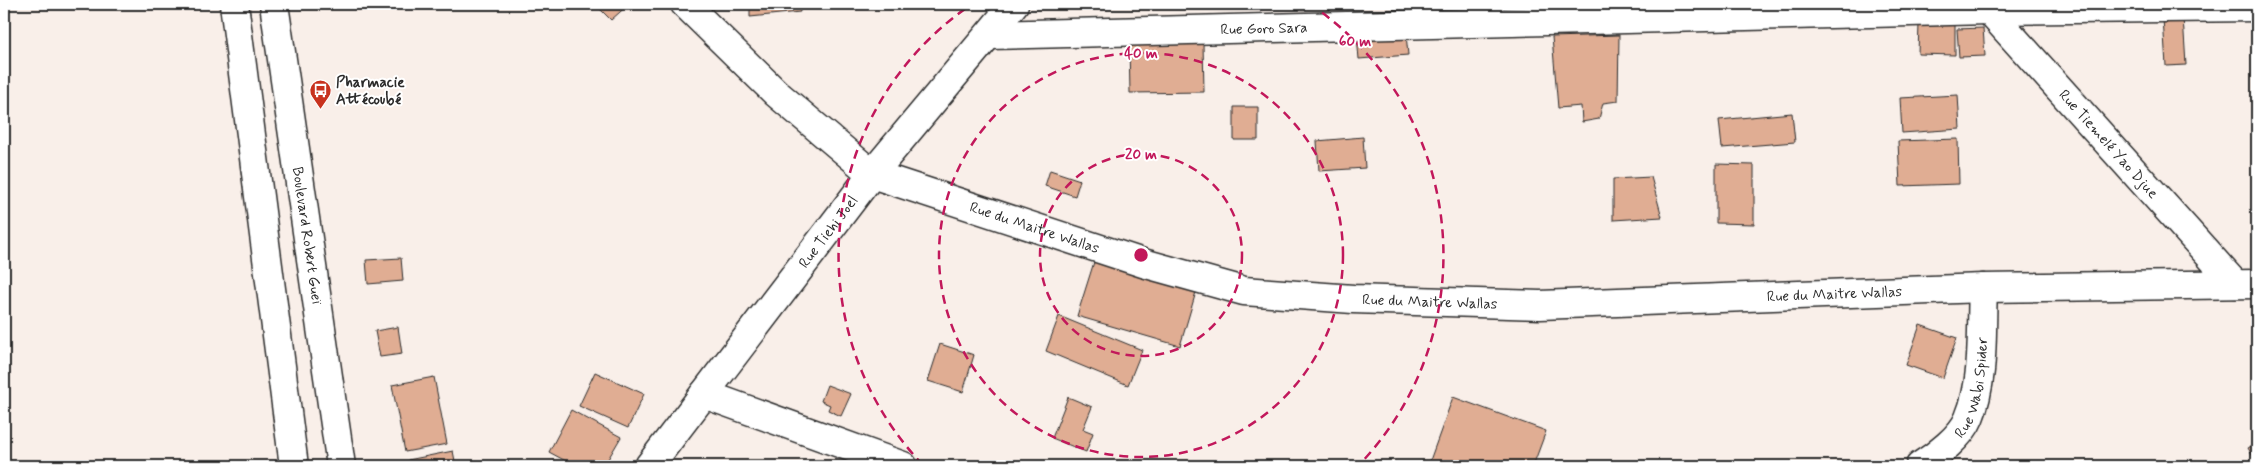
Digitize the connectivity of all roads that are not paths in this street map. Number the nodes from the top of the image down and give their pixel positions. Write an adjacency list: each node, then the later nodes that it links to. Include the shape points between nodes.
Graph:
1 (234, 4): 12 (street)
2 (274, 4): 13 (street, Boulevard Robert Gueï)
3 (685, 4): 8 (street, Rue du Maitre Wallas, via 776,93)
4 (1014, 4): 7 (street, Rue Tiehi Joel)
5 (1986, 7): 6 (street, Rue Goro Sara); 7 (street, Rue Goro Sara); 9 (street, Rue Tiemelé Yao Djue)
6 (2257, 7)
7 (989, 35): 8 (street, Rue Tiehi Joel)
8 (872, 174): 10 (street, Rue du Maitre Wallas, via 1143,263 1244,291 1353,299 1540,305); 11 (street, Rue Tiehi Joel)
9 (2246, 284): 10 (street, Rue du Maitre Wallas)
10 (1983, 288): 16 (street, Rue Wabi Spider, via 1979,386 1969,420 1942,452)
11 (704, 394): 14 (street, Rue Tiehi Joel); 15 (street)
12 (292, 461)
13 (341, 466)
14 (649, 466)
15 (903, 466)
16 (1920, 466)

